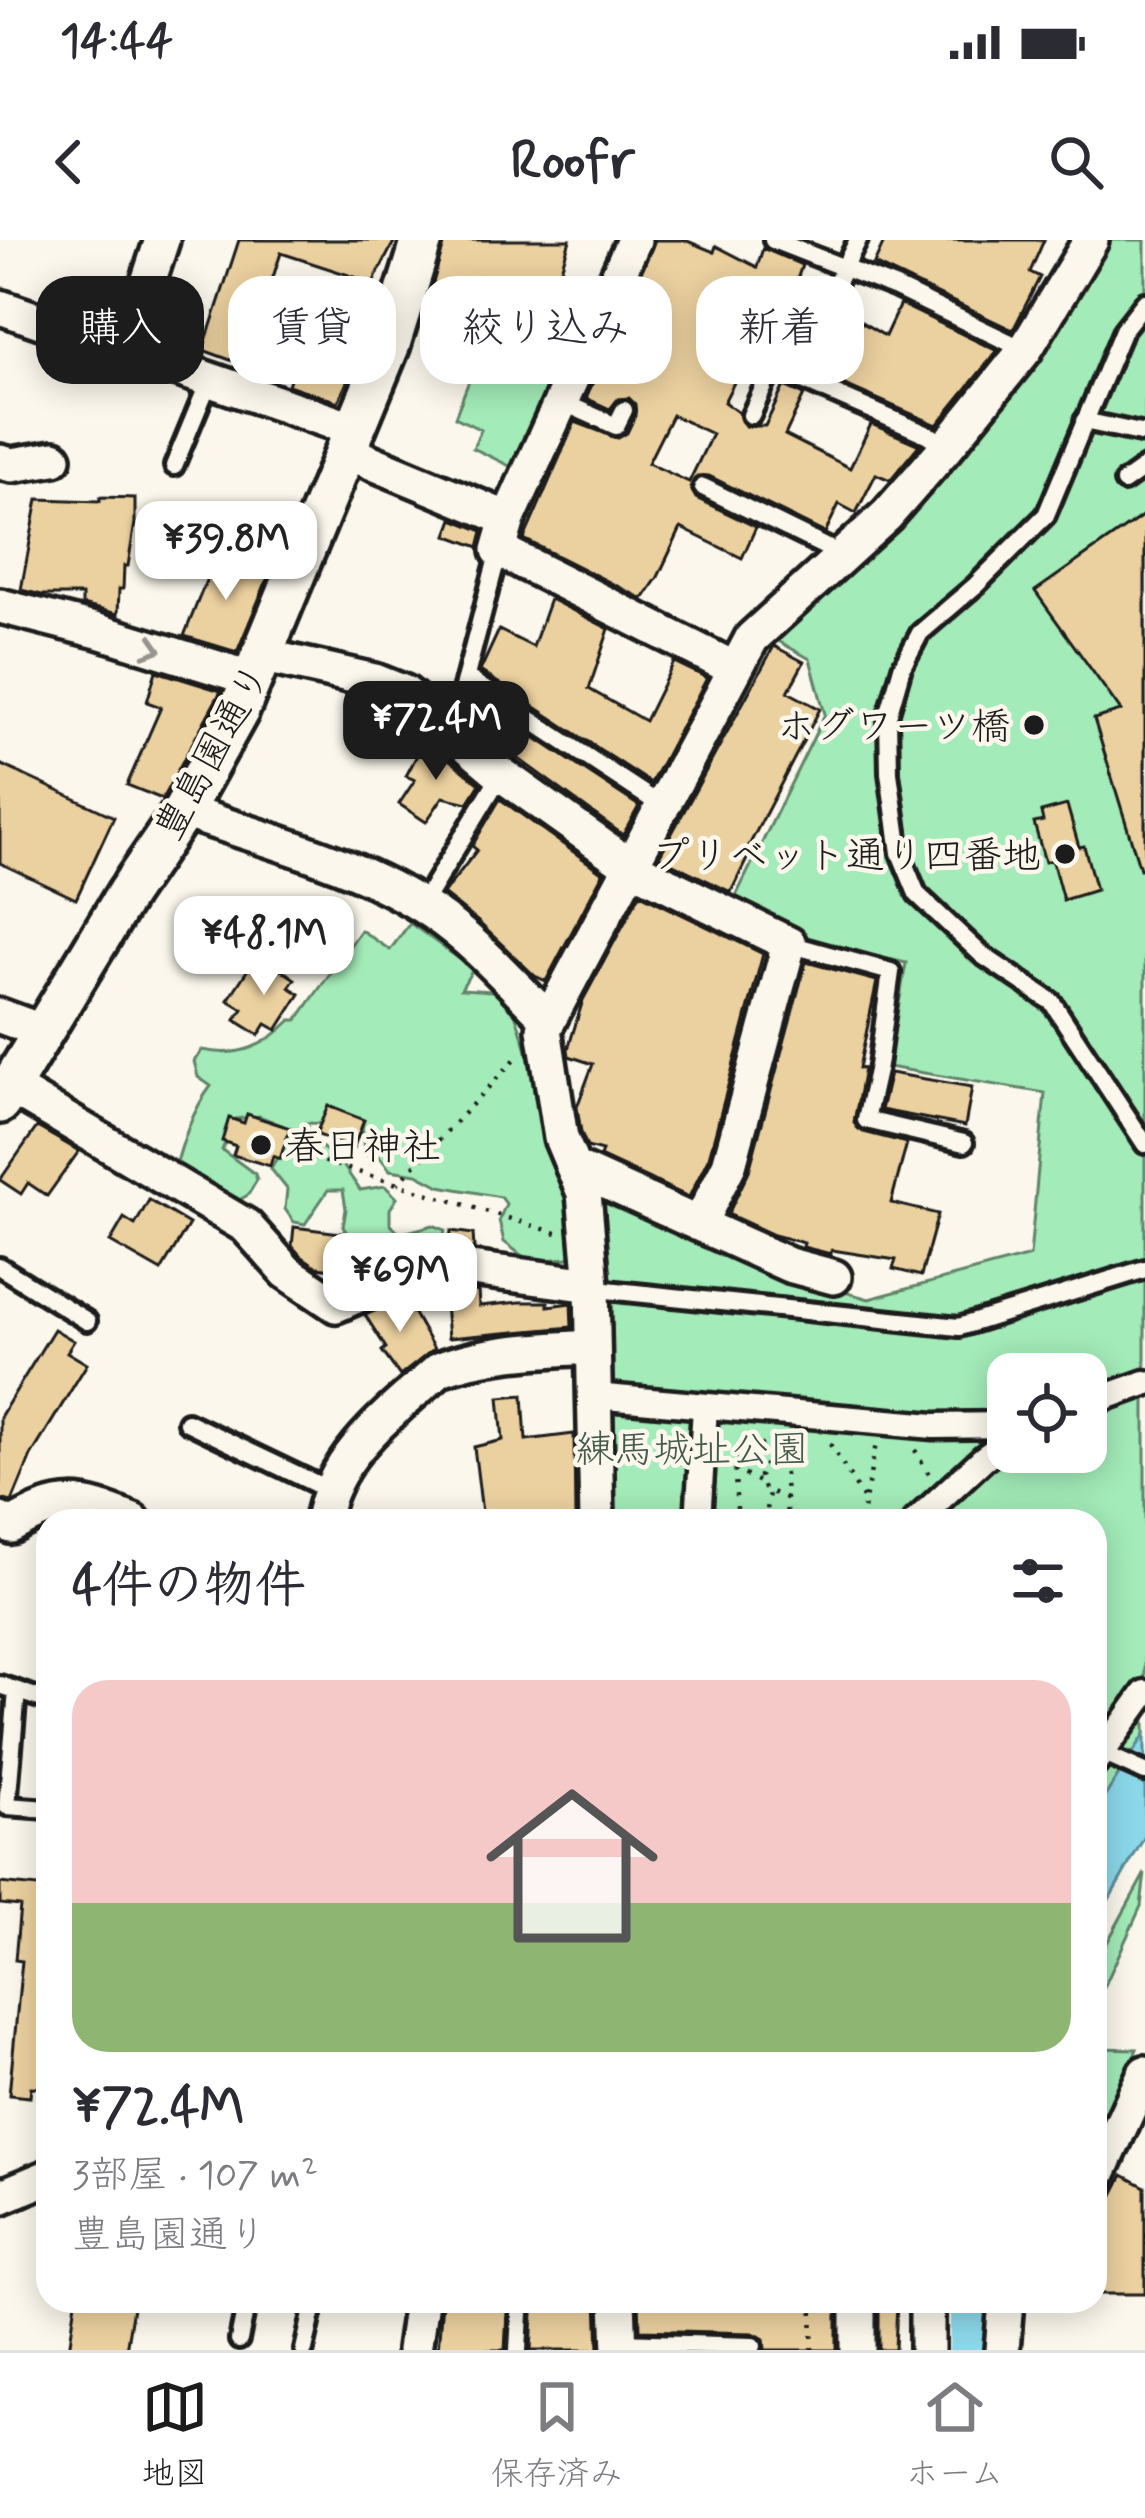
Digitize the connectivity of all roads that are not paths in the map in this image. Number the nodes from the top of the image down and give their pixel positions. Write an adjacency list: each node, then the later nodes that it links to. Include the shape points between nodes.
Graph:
1 (162, 240): 8 (street)
2 (422, 240): 23 (street, 豊島園通り)
3 (634, 240): 18 (street)
4 (773, 240): 7 (lane)
5 (858, 240): 7 (lane)
6 (1087, 241): 13 (street)
7 (842, 268): 9 (lane); 13 (lane)
8 (150, 276)
9 (838, 276)
10 (1145, 302): 21 (lane, via 1123,331)
11 (0, 308): 12 (street)
12 (36, 320)
13 (1025, 350): 24 (street)
14 (204, 377): 15 (street)
15 (210, 379): 23 (street); 27 (lane)
16 (765, 384): 20 (lane)
17 (812, 384): 24 (lane)
18 (560, 400): 19 (lane, via 616,426); 31 (street)
19 (624, 410)
20 (751, 415)
21 (1084, 422): 22 (lane); 49 (lane, via 1046,514 920,633 888,716 889,773 900,853 917,893 982,955 1052,1002)
22 (1145, 434)
23 (351, 441): 31 (street); 34 (street, 豊島園通り)
24 (949, 444): 32 (street)
25 (54, 458): 26 (street)
26 (0, 462)
27 (174, 466)
28 (1145, 467): 29 (lane)
29 (1124, 482)
30 (703, 487): 32 (lane)
31 (503, 534): 35 (street); 36 (lane)
32 (842, 555): 35 (street, via 752,638)
33 (0, 606): 34 (street, one-way to 34)
34 (258, 667): 37 (street, via 375,681 405,693); 40 (street, 豊島園通り)
35 (735, 669): 39 (street)
36 (466, 678): 37 (lane); 39 (lane)
37 (451, 733): 38 (street)
38 (501, 774): 41 (street); 42 (lane)
39 (662, 806): 41 (street)
40 (183, 811): 42 (street, via 347,869); 46 (street, 豊島園通り)
41 (630, 866): 43 (street); 45 (street)
42 (421, 906): 45 (street, via 472,944)
43 (789, 944): 48 (lane, via 891,972 866,1120); 51 (street, via 729,1165)
44 (0, 1016): 46 (street)
45 (546, 1025): 50 (street, via 561,1138)
46 (44, 1032): 47 (street, 豊島園通り)
47 (6, 1095): 55 (street, via 246,1226 287,1272 336,1305 397,1278 471,1269)
48 (964, 1143)
49 (1145, 1144)
50 (573, 1167): 51 (street); 55 (street)
51 (699, 1224): 54 (street)
52 (0, 1267): 56 (lane)
53 (1145, 1269): 55 (lane, via 959,1328)
54 (834, 1276)
55 (600, 1288): 57 (street)
56 (87, 1321)
57 (592, 1347): 59 (street); 65 (street, via 524,1350 440,1369 344,1462)
58 (1145, 1383): 60 (street)
59 (594, 1396): 61 (street); 68 (street)
60 (1107, 1397)
61 (705, 1407): 63 (street); 69 (street)
62 (187, 1422): 65 (lane)
63 (987, 1424)
64 (987, 1459): 70 (street)
65 (326, 1505)
66 (42, 1509): 67 (street)
67 (102, 1509)
68 (597, 1509)
69 (698, 1509)
70 (929, 1509)
71 (36, 1512): 72 (street, via 11,1526)
72 (0, 1520)
73 (8, 1688): 78 (lane, via 7,1806)
74 (1145, 1693): 75 (street)
75 (1107, 1745)
76 (1107, 1756): 77 (lane)
77 (1145, 1772)
78 (36, 1808)
79 (1143, 2072): 80 (street)
80 (1107, 2154)
81 (36, 2182): 82 (street)
82 (0, 2197)
83 (245, 2313): 91 (lane)
84 (312, 2313): 94 (lane)
85 (419, 2313): 95 (street)
86 (520, 2313): 96 (lane)
87 (619, 2313): 93 (street)
88 (858, 2313): 97 (street)
89 (927, 2313): 98 (street)
90 (1005, 2313): 99 (street)
91 (239, 2340)
92 (753, 2345): 93 (lane)
93 (620, 2346)
94 (304, 2350)
95 (414, 2350)
96 (518, 2350)
97 (858, 2350)
98 (927, 2350)
99 (1002, 2350)

